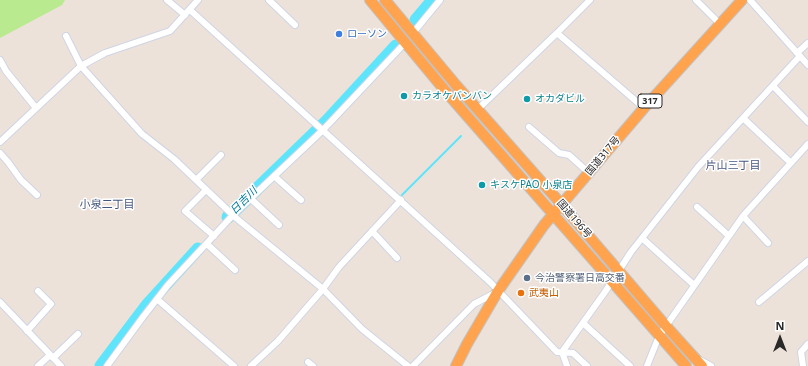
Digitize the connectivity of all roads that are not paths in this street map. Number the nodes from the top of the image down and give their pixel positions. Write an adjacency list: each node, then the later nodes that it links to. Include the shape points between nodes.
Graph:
1 (167, 0): 12 (street)
2 (198, 0): 11 (street)
3 (269, 0): 14 (street)
4 (370, 0): 18 (highway, 国道196号)
5 (385, 0): 16 (highway, 国道196号)
6 (440, 0): 16 (street)
7 (590, 0): 15 (street)
8 (696, 0): 13 (street)
9 (742, 0): 13 (highway, 国道317号 / 317)
10 (750, 0): 20 (street)
11 (190, 10): 12 (street); 32 (street)
12 (185, 15): 23 (street, via 170,32 105,53)
13 (720, 24): 27 (highway, 国道317号 / 317)
14 (295, 25)
15 (557, 33): 27 (street); 28 (street)
16 (413, 34): 28 (highway, 国道196号)
17 (66, 36): 23 (street)
18 (405, 43): 32 (street); 49 (highway, 国道196号)
19 (808, 43): 20 (street)
20 (799, 54): 22 (street); 25 (street)
21 (0, 60): 24 (street)
22 (808, 65)
23 (80, 66): 26 (street); 41 (street, via 142,134)
24 (2, 70): 26 (street)
25 (773, 86): 29 (street); 30 (street)
26 (36, 108): 34 (street)
27 (644, 108): 39 (highway, 国道317号 / 317)
28 (477, 110): 47 (highway, 国道196号)
29 (743, 118): 38 (street); 56 (street, via 698,167)
30 (808, 122)
31 (529, 127): 39 (street, via 558,153 569,155)
32 (323, 130): 40 (street); 46 (street)
33 (0, 132): 34 (street)
34 (2, 140)
35 (808, 144): 38 (street)
36 (0, 153): 43 (street, via 20,180)
37 (222, 155): 41 (street)
38 (791, 163): 51 (street)
39 (589, 173): 47 (highway, 国道317号 / 317)
40 (274, 176): 44 (street); 45 (street)
41 (196, 180): 42 (street)
42 (206, 190): 50 (street); 54 (street, via 185,211)
43 (37, 195)
44 (251, 199): 50 (street); 52 (street)
45 (300, 200)
46 (401, 200): 53 (street); 67 (street)
47 (562, 205): 49 (highway, 国道317号 / 317); 62 (highway, 国道196号)
48 (697, 207): 55 (street)
49 (552, 214): 63 (highway, 国道196号); 67 (highway, 国道317号 / 317)
50 (233, 215): 54 (street); 65 (street)
51 (743, 216): 55 (street); 57 (street)
52 (279, 225)
53 (372, 232): 59 (street); 65 (street, via 339,267)
54 (214, 236): 58 (street)
55 (729, 236): 64 (street)
56 (642, 238): 62 (street); 64 (street)
57 (768, 243)
58 (206, 244): 61 (street); 68 (street)
59 (397, 258)
60 (808, 261): 69 (street)
61 (235, 270)
62 (619, 271): 63 (street); 72 (highway, 国道196号)
63 (612, 281): 71 (street); 75 (highway, 国道196号)
64 (694, 285): 72 (street)
65 (323, 289): 85 (street, via 278,341); 86 (street, via 362,329)
66 (38, 291): 73 (street, via 51,304)
67 (498, 291): 77 (street, via 557,352); 87 (street, via 474,304); 88 (highway, 国道317号 / 317)
68 (157, 299): 83 (street); 84 (street)
69 (759, 302)
70 (1, 306): 73 (street)
71 (583, 323): 77 (street); 91 (street)
72 (666, 326): 75 (street); 78 (highway, 国道196号)
73 (27, 331): 79 (street)
74 (78, 334): 79 (street)
75 (659, 336): 80 (highway, 国道196号); 92 (street)
76 (808, 344): 95 (street, via 801,352)
77 (562, 352): 89 (street); 90 (street, via 573,353)
78 (692, 355): 93 (highway, 国道196号); 94 (street)
79 (52, 356): 81 (street); 82 (street)
80 (684, 365)
81 (38, 366)
82 (61, 366)
83 (106, 366)
84 (234, 366)
85 (251, 366)
86 (408, 366)
87 (413, 366)
88 (456, 366)
89 (566, 366)
90 (587, 366)
91 (630, 366)
92 (647, 366)
93 (702, 366)
94 (711, 366)
95 (803, 366)

